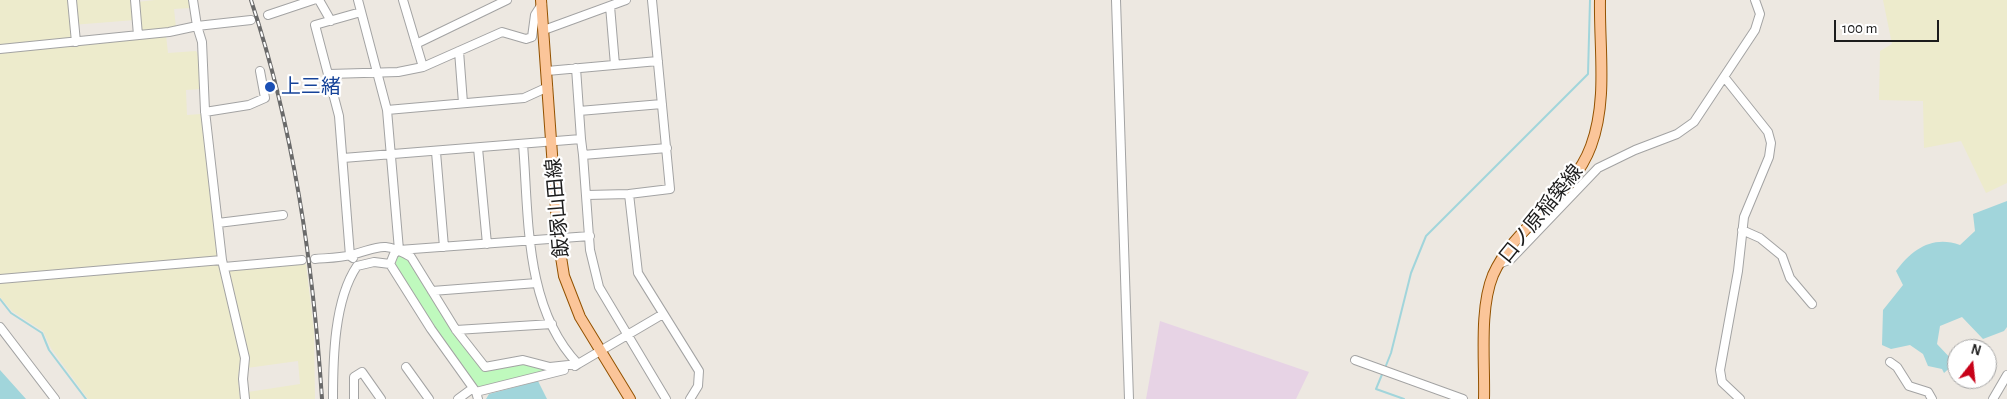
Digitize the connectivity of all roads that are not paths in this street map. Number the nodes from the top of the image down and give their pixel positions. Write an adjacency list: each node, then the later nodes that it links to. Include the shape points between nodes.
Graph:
1 (72, 0): 23 (street)
2 (135, 0): 22 (street)
3 (194, 0): 20 (street)
4 (319, 0): 19 (street)
5 (358, 0): 16 (street)
6 (403, 0): 24 (street)
7 (507, 0): 24 (street)
8 (626, 0): 15 (street)
9 (652, 0): 27 (street)
10 (1116, 0): 95 (street)
11 (1600, 0): 67 (main road, 口ノ原稲築線, via 1601,98 1591,147 1572,180)
12 (1755, 0): 35 (street, via 1759,8 1758,23)
13 (310, 1): 17 (street)
14 (541, 2): 21 (main road, 飯塚山田線); 26 (street, via 535,15 532,37 526,39 502,32)
15 (610, 6): 21 (street); 28 (street)
16 (361, 12): 19 (street); 33 (street)
17 (268, 16)
18 (251, 20): 20 (street)
19 (331, 20): 34 (street, via 315,25)
20 (197, 26): 22 (street); 41 (street, via 202,42)
21 (544, 30): 32 (main road, 飯塚山田線)
22 (138, 35): 23 (street)
23 (76, 42): 25 (street)
24 (416, 44): 29 (street)
25 (0, 49)
26 (459, 51): 29 (street); 37 (street)
27 (658, 61): 28 (street); 38 (street)
28 (615, 65): 30 (street)
29 (424, 67): 33 (street)
30 (576, 68): 32 (street); 40 (street)
31 (260, 71): 41 (street, via 265,98 249,105)
32 (546, 71): 36 (main road, 飯塚山田線)
33 (377, 73): 34 (street); 39 (street)
34 (329, 74): 50 (street, via 339,116)
35 (1725, 78): 55 (street, via 1768,132 1771,143 1769,157 1744,217); 67 (street, via 1686,129 1598,168 1511,259)
36 (548, 87): 37 (street, via 524,98); 43 (main road, 飯塚山田線)
37 (463, 103): 39 (street)
38 (662, 104): 40 (street); 46 (street)
39 (387, 110): 48 (street)
40 (579, 111): 42 (street)
41 (205, 112): 54 (street)
42 (581, 139): 43 (street); 49 (street)
43 (552, 141): 44 (street); 57 (main road, 飯塚山田線)
44 (523, 144): 45 (street); 58 (street)
45 (478, 148): 47 (street); 59 (street)
46 (667, 148): 49 (street); 51 (street, via 670,189)
47 (436, 152): 48 (street); 60 (street)
48 (391, 155): 50 (street); 61 (street)
49 (583, 155): 52 (street)
50 (343, 158): 62 (street)
51 (629, 194): 52 (street); 73 (street, via 638,273)
52 (587, 195): 56 (street)
53 (283, 215): 54 (street)
54 (218, 223): 65 (street)
55 (1742, 230): 72 (street, via 1760,238 1782,256 1790,278); 98 (street, via 1720,376)
56 (590, 236): 57 (street); 77 (street, via 599,287)
57 (558, 238): 58 (street); 78 (main road, 飯塚山田線, via 570,294)
58 (530, 240): 59 (street); 70 (street)
59 (487, 244): 60 (street)
60 (444, 247): 61 (street)
61 (399, 250): 62 (street, via 372,247); 66 (street); 71 (street, via 411,257)
62 (350, 256): 63 (street); 68 (street)
63 (315, 259)
64 (302, 260): 65 (street)
65 (223, 263): 69 (street); 86 (street, via 243,341)
66 (390, 264): 68 (street, via 374,262); 84 (street)
67 (1499, 264): 97 (main road, 口ノ原稲築線, via 1487,300)
68 (359, 265): 87 (street, via 354,270 339,316)
69 (0, 279)
70 (537, 283): 71 (street); 74 (street)
71 (432, 291): 76 (street)
72 (1812, 304)
73 (663, 314): 77 (street); 94 (street, via 699,371 698,386)
74 (552, 324): 76 (street); 81 (street)
75 (0, 327): 85 (street)
76 (456, 330): 81 (street, via 485,368 523,360 550,367)
77 (626, 335): 78 (street); 93 (street)
78 (600, 352): 81 (street); 92 (main road, 飯塚山田線)
79 (1355, 360): 96 (street)
80 (1890, 362): 99 (street, via 1909,386 1928,392)
81 (578, 364): 84 (street)
82 (406, 367): 90 (street)
83 (2007, 375): 100 (street)
84 (476, 393): 91 (street)
85 (55, 399)
86 (246, 399)
87 (333, 399)
88 (354, 399): 89 (street, via 354,377 362,372)
89 (381, 399)
90 (429, 399)
91 (458, 399)
92 (630, 399)
93 (666, 399)
94 (690, 399)
95 (1129, 399)
96 (1463, 399)
97 (1484, 399)
98 (1740, 399)
99 (1932, 399)
100 (1993, 399)

